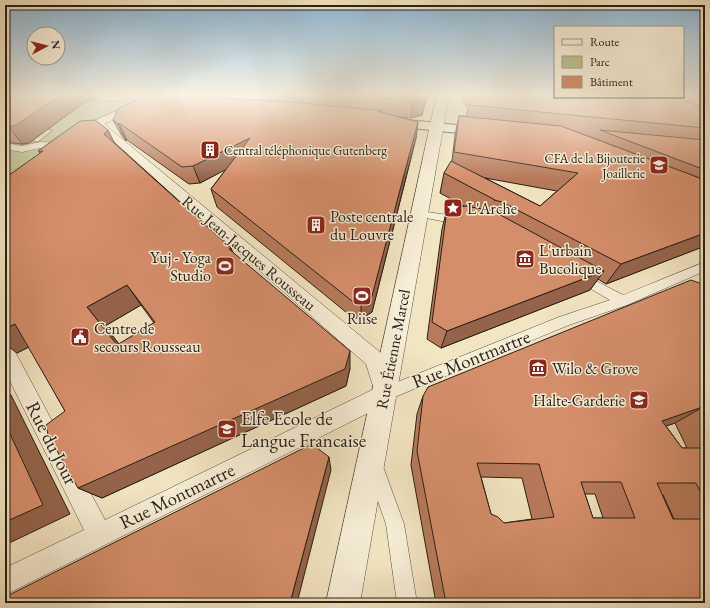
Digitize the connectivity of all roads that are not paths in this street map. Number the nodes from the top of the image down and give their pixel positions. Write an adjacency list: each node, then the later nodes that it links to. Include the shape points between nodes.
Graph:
1 (100, 122): 4 (street)
2 (388, 122): 5 (main road)
3 (439, 122): 5 (street, Rue Étienne Marcel)
4 (96, 124): 9 (street); 18 (street, Rue Jean-Jacques Rousseau, via 374,359)
5 (438, 128): 6 (main road); 10 (street, Rue Étienne Marcel)
6 (500, 134)
7 (5, 146): 8 (street, via 22,149 40,144)
8 (61, 146)
9 (46, 159)
10 (420, 214): 11 (street); 18 (street, Rue Étienne Marcel)
11 (476, 223)
12 (705, 266): 14 (street, Rue Montmartre)
13 (570, 272): 16 (street)
14 (672, 279): 15 (street); 16 (street, Rue Montmartre)
15 (679, 291)
16 (622, 301): 18 (street, Rue Montmartre, via 564,321)
17 (5, 352): 20 (street, Rue du Jour)
18 (385, 394): 19 (street, Rue Étienne Marcel); 20 (street, Rue Montmartre)
19 (371, 457): 22 (street, Rue Étienne Marcel); 23 (street, via 395,524)
20 (99, 534): 21 (street, Rue Montmartre)
21 (5, 582)
22 (343, 603)
23 (407, 603)

